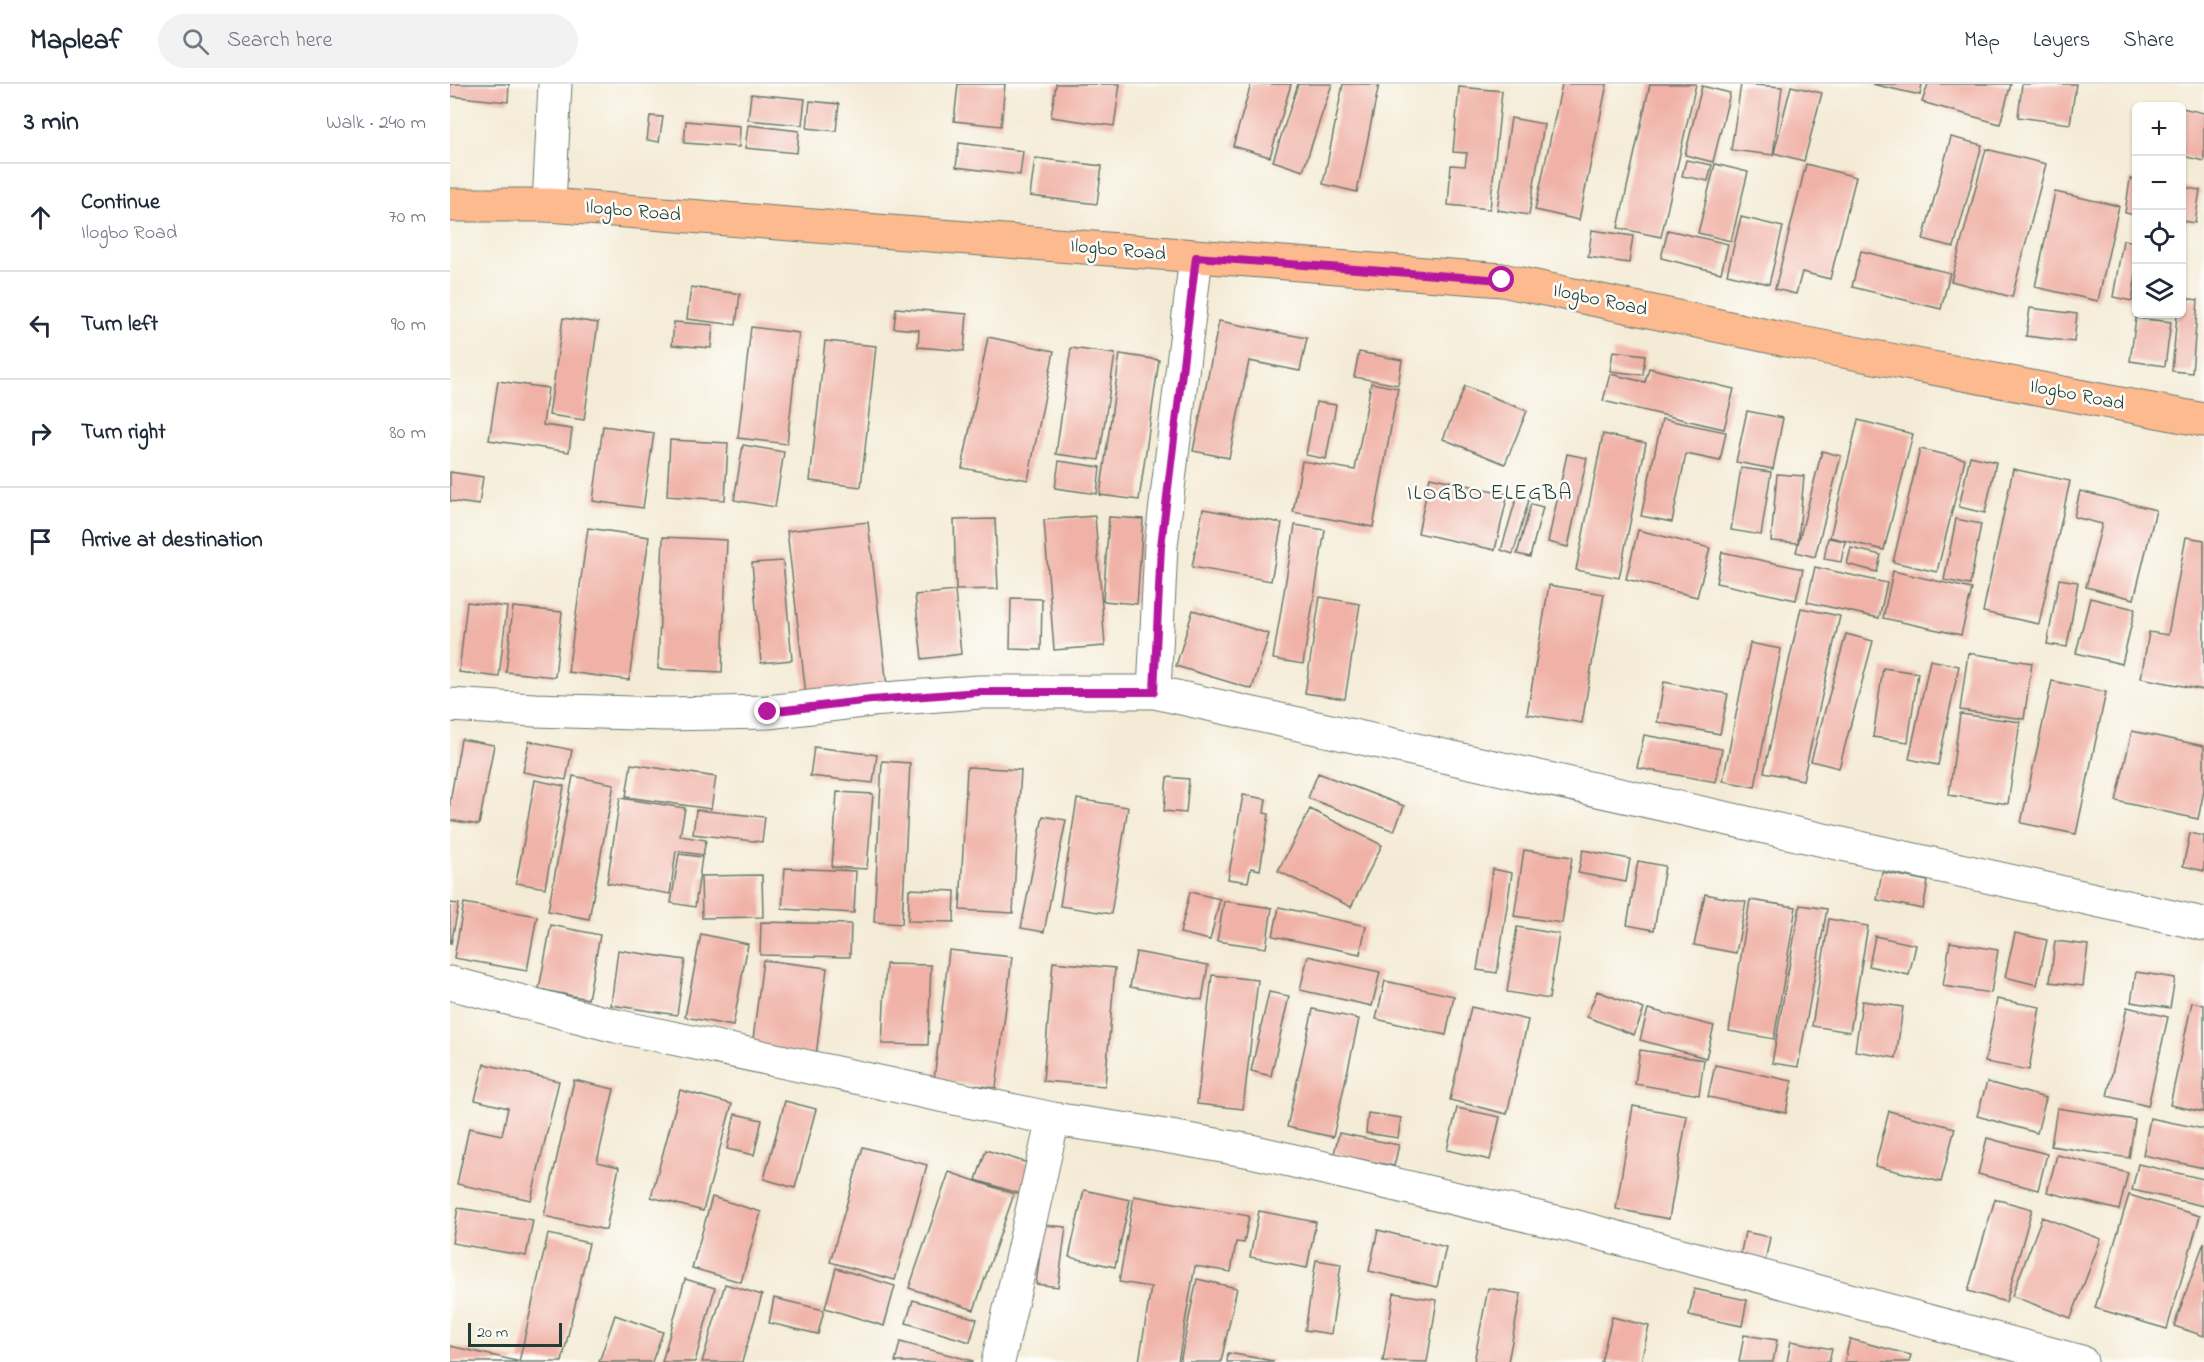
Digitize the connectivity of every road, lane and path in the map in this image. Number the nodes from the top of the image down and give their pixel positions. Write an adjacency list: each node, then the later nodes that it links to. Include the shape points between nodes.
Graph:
1 (555, 84): 3 (street)
2 (450, 205): 3 (main road, Ilogbo Road)
3 (549, 205): 4 (main road, Ilogbo Road)
4 (1196, 257): 5 (main road, Ilogbo Road, via 1502,280 1791,341); 6 (street, via 1161,546)
5 (2204, 420)
6 (1154, 692): 7 (street, via 979,692 768,712 676,714); 8 (street)
7 (450, 705)
8 (2204, 924)
9 (450, 983): 10 (street, via 616,1026)
10 (1053, 1119): 11 (street); 12 (street, via 1251,1151 1573,1226)
11 (999, 1362)
12 (2081, 1362)

